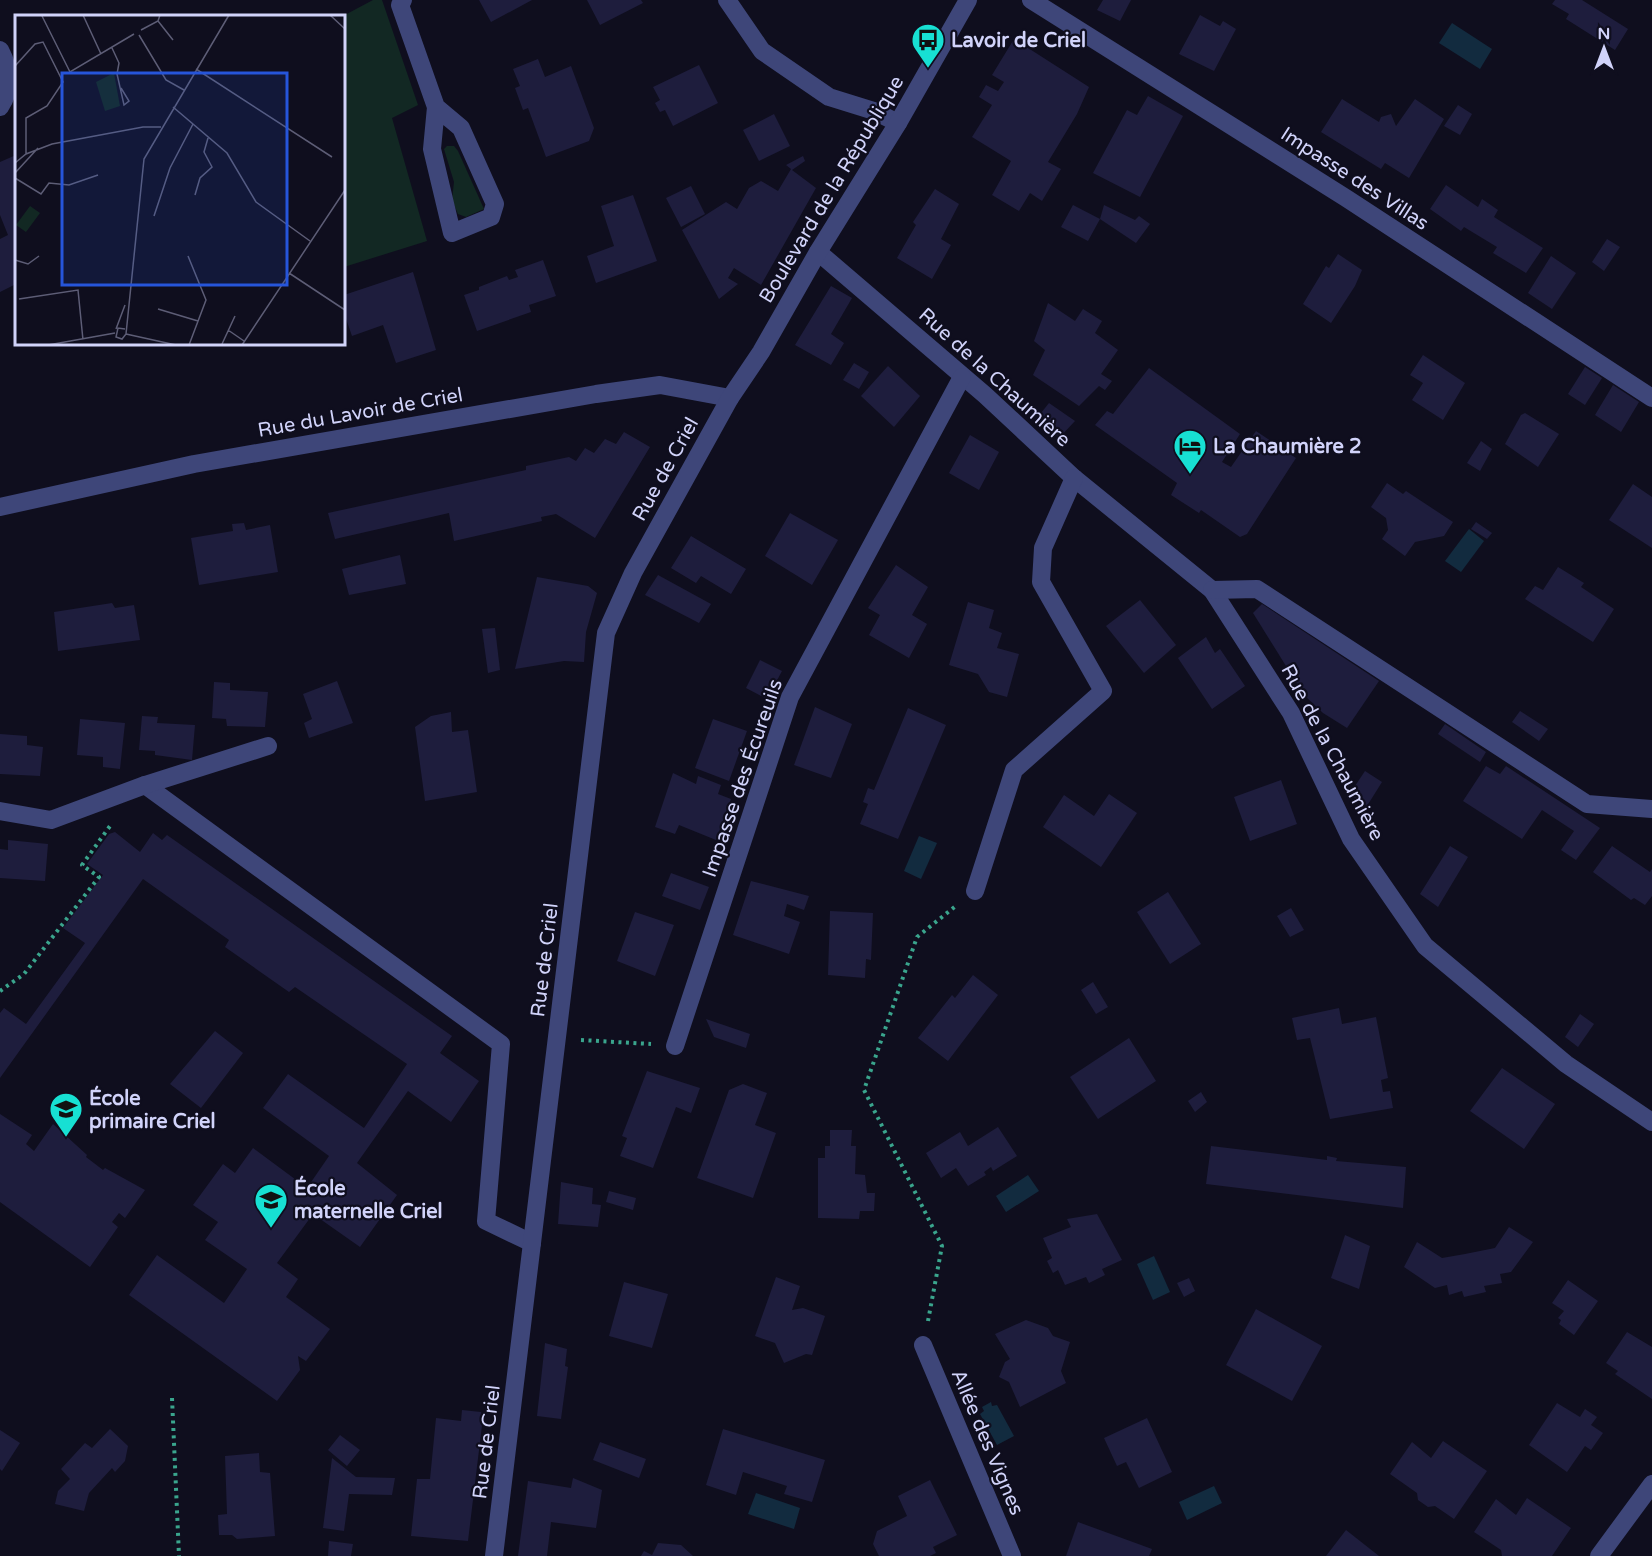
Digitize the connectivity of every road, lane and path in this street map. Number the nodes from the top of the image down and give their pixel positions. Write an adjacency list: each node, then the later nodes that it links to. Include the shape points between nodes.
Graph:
1 (403, 0): 7 (street, via 400,5)
2 (727, 0): 8 (street, via 762,51 829,97)
3 (968, 0): 8 (street, Boulevard de la République)
4 (1031, 0): 12 (street, Impasse des Villas, via 1346,198)
5 (0, 50): 6 (street, via 7,62 9,95)
6 (0, 107)
7 (436, 107): 7 (street, via 432,149 452,233 492,217 495,204 461,128)
8 (898, 123): 9 (street, Boulevard de la République)
9 (818, 252): 10 (street, Rue de la Chaumière); 11 (street, Boulevard de la République)
10 (962, 377): 13 (street, Rue de la Chaumière); 24 (street, Impasse des Écureuils, via 790,697)
11 (730, 398): 14 (street, Rue du Lavoir de Criel, via 660,385 607,392 194,464); 26 (street, Rue de Criel, via 633,573 606,633)
12 (1652, 398)
13 (1074, 478): 15 (street, Rue de la Chaumière); 21 (street, via 1043,548 1041,582 1103,691 1014,770)
14 (0, 507)
15 (1212, 590): 19 (street, via 1257,588 1587,804); 25 (street, Rue de la Chaumière, via 1291,713 1350,839 1425,946 1566,1064)
16 (268, 746): 17 (street)
17 (146, 785): 18 (street); 26 (street, via 501,1044 486,1221)
18 (113, 797): 20 (street, via 51,820); 22 (path, via 115,819 82,865 99,877 24,974)
19 (1652, 809)
20 (0, 811)
21 (975, 891): 27 (path, via 917,937 864,1090 942,1246)
22 (0, 991)
23 (571, 1039): 24 (path)
24 (675, 1046)
25 (1652, 1122)
26 (532, 1244): 31 (street, Rue de Criel)
27 (923, 1345): 32 (street, Allée des Vignes)
28 (172, 1398): 30 (path)
29 (1652, 1484): 33 (street)
30 (179, 1556)
31 (494, 1556)
32 (1012, 1556)
33 (1599, 1556)

